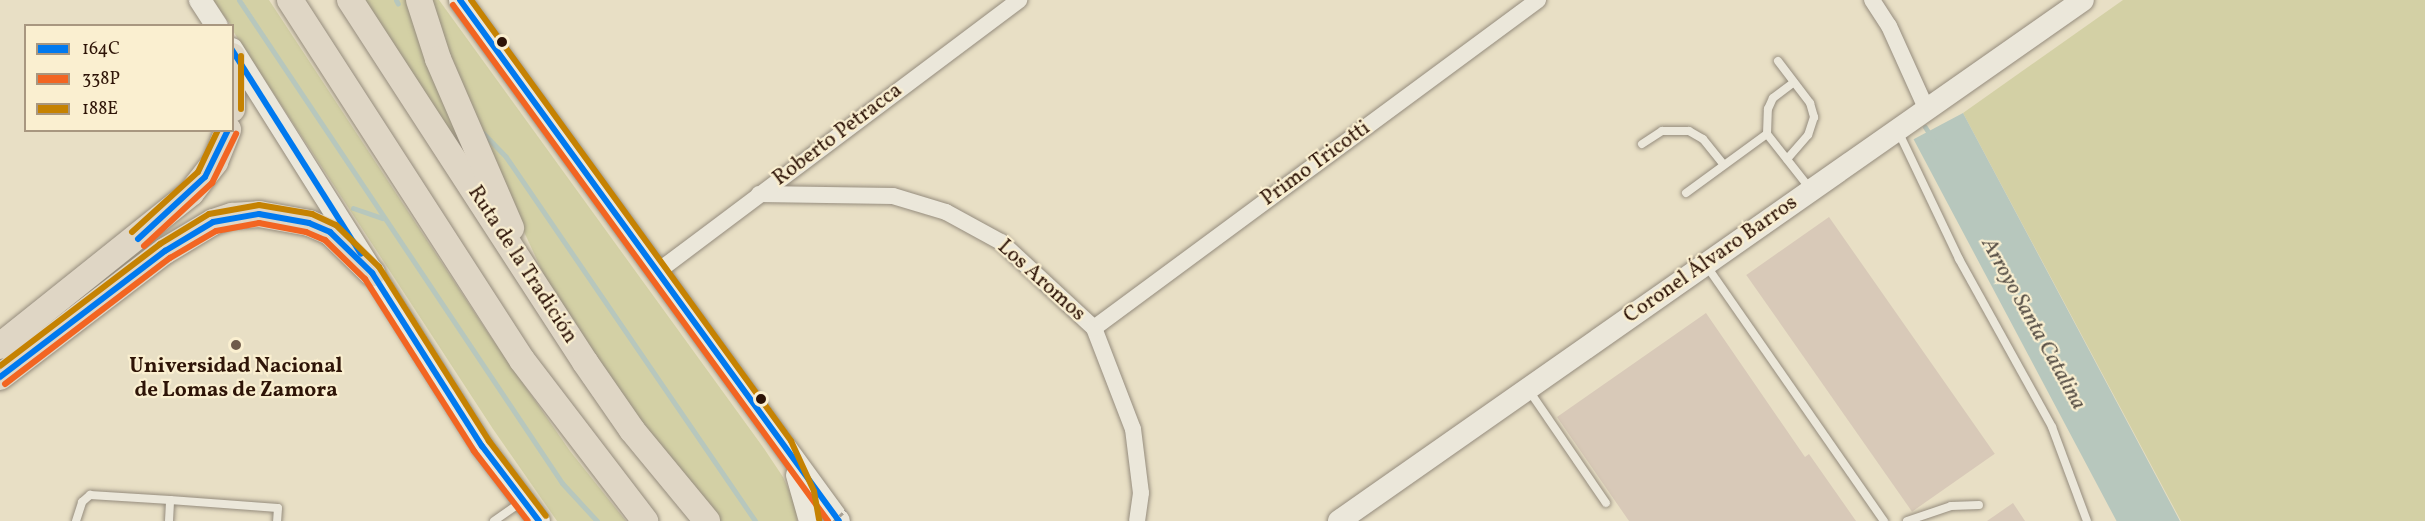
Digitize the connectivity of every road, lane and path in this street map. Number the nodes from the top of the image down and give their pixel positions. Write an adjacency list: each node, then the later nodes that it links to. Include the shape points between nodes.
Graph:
1 (200, 0): 10 (main road)
2 (290, 0): 43 (main road, via 522,360)
3 (350, 0): 27 (main road, Ruta de la Tradición)
4 (419, 0): 27 (main road, via 438,59)
5 (460, 0): 25 (main road)
6 (1019, 0): 23 (street, Roberto Petracca)
7 (1538, 0): 28 (street, Primo Tricotti)
8 (1872, 0): 14 (street, via 1889,26)
9 (2081, 1): 14 (main road, Coronel Álvaro Barros)
10 (216, 24)
11 (234, 52): 26 (main road)
12 (1778, 61): 13 (lane)
13 (1794, 82): 17 (lane, via 1773,98 1766,121); 19 (lane, via 1810,103 1814,117 1808,135)
14 (1927, 110): 15 (main road, Coronel Álvaro Barros)
15 (1897, 130): 21 (main road, Coronel Álvaro Barros); 51 (lane, via 1959,259 2052,427)
16 (227, 132): 29 (main road, via 215,162 191,194)
17 (1767, 134): 19 (lane); 20 (lane)
18 (1642, 144): 20 (lane, via 1662,131 1689,131 1703,139)
19 (1787, 159): 21 (lane)
20 (1724, 165): 22 (lane)
21 (1812, 190): 24 (main road, Coronel Álvaro Barros)
22 (1686, 193)
23 (759, 194): 25 (street, Roberto Petracca); 28 (street, Los Aromos, via 893,196 946,212 1001,242)
24 (1706, 264): 31 (main road, Coronel Álvaro Barros); 49 (lane)
25 (657, 272): 32 (main road)
26 (372, 273): 30 (main road, via 330,232 309,223 259,214 232,216 213,222 165,251); 34 (main road, via 482,446)
27 (540, 294): 44 (main road, Ruta de la Tradición, via 632,430)
28 (1094, 328): 47 (street, Los Aromos, via 1133,429 1141,493)
29 (0, 346)
30 (0, 377)
31 (1528, 389): 35 (lane); 48 (main road, Coronel Álvaro Barros)
32 (784, 446): 37 (main road); 45 (main road, via 806,494)
33 (170, 500): 39 (lane, via 90,495 81,502); 40 (lane); 41 (lane, via 278,508)
34 (524, 501): 38 (main road); 42 (lane)
35 (1606, 503)
36 (1979, 505): 50 (lane, via 1951,506)
37 (842, 515): 46 (path, bridge)
38 (537, 520)
39 (76, 521)
40 (169, 521)
41 (277, 521)
42 (494, 521)
43 (645, 521)
44 (707, 521)
45 (810, 521)
46 (834, 521)
47 (1137, 521)
48 (1339, 521)
49 (1884, 521)
50 (1907, 521)
51 (2087, 521)

